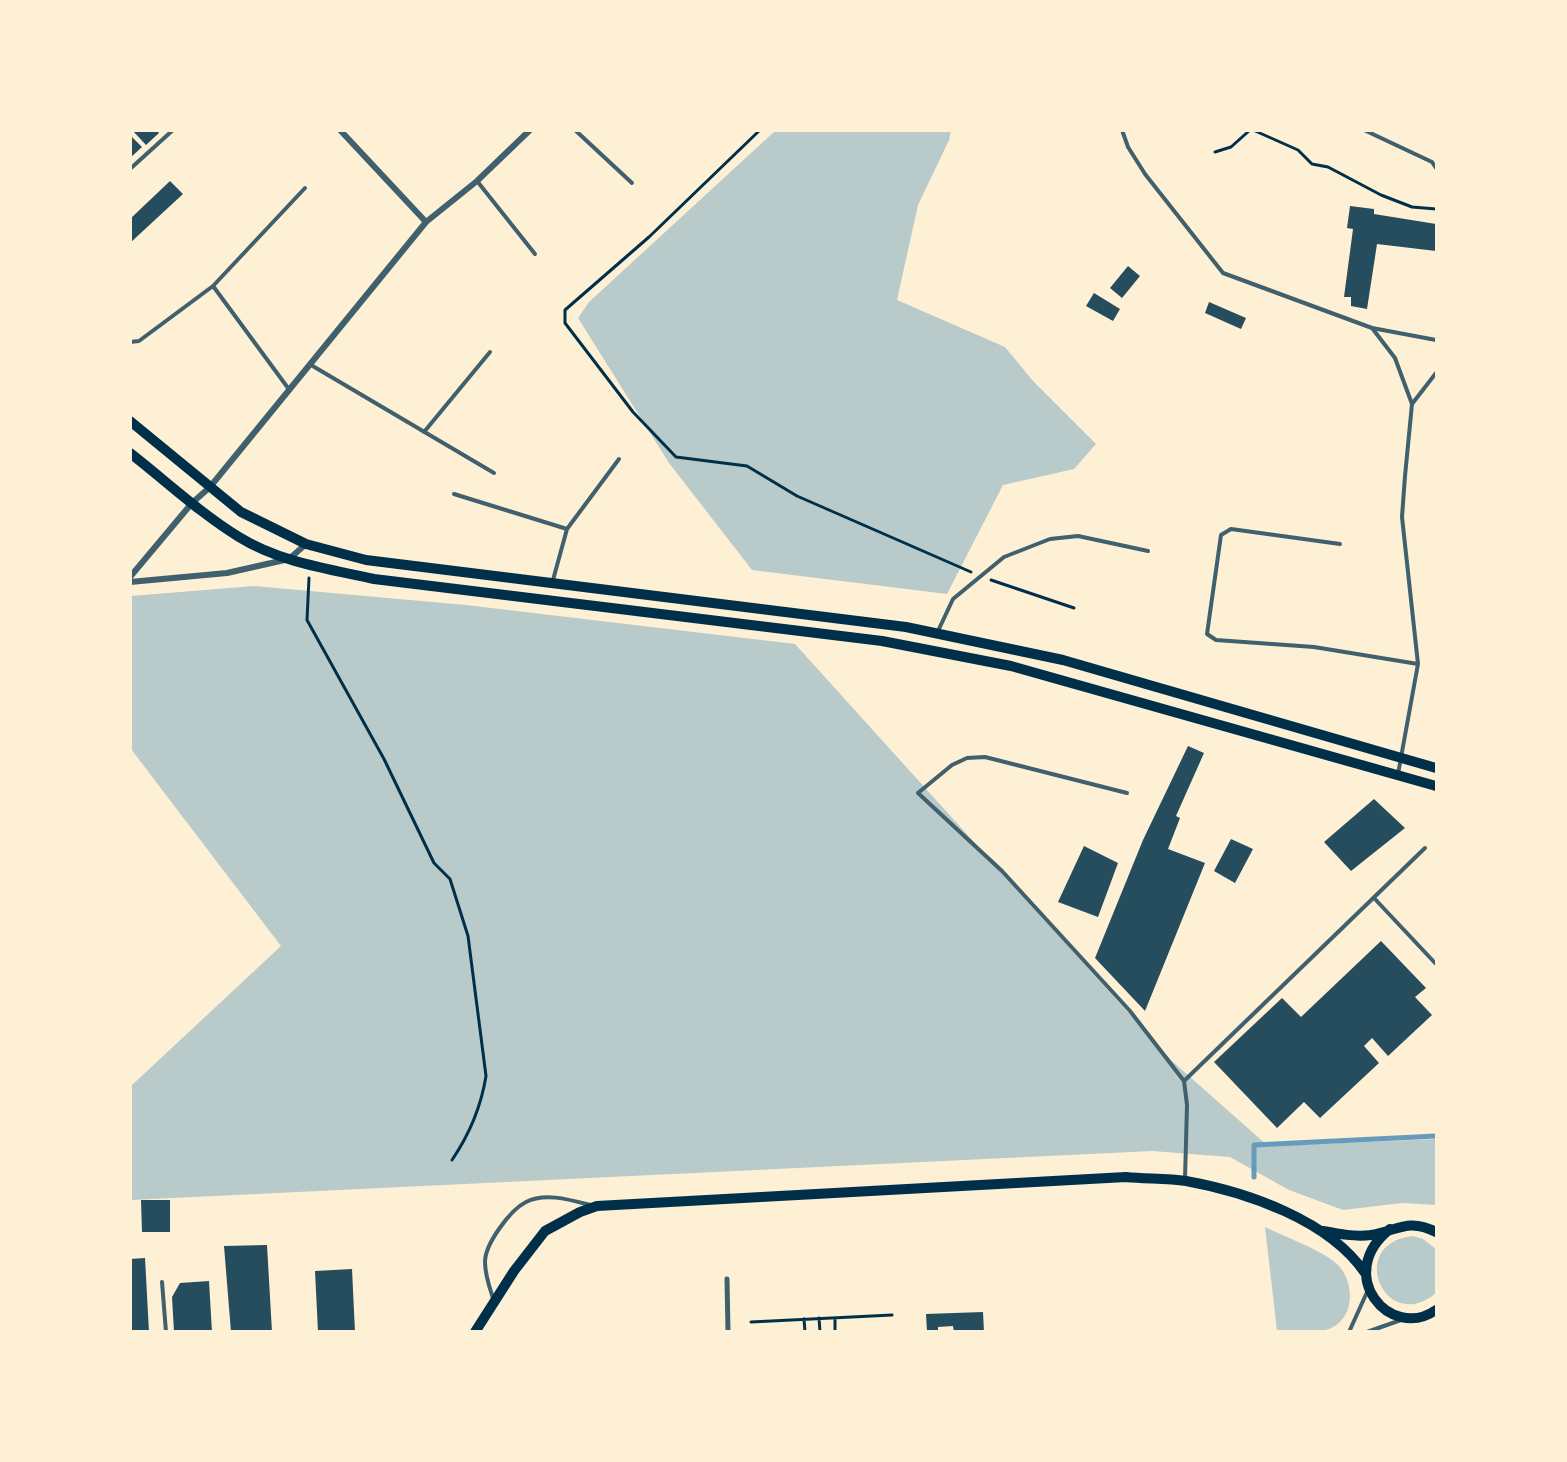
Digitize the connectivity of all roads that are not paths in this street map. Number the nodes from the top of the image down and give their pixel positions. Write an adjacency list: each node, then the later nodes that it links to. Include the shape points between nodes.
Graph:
1 (173, 130): 8 (lane)
2 (340, 130): 12 (street)
3 (530, 130): 9 (street)
4 (575, 130): 10 (lane)
5 (1122, 130): 15 (lane, via 1146,174 1223,273)
6 (1364, 130): 7 (lane)
7 (1437, 168)
8 (130, 169)
9 (477, 181): 12 (street); 13 (lane)
10 (632, 183)
11 (305, 188): 14 (lane)
12 (426, 222): 19 (street)
13 (535, 254)
14 (213, 286): 17 (lane, via 139,341); 21 (lane)
15 (1372, 328): 16 (lane); 22 (lane, via 1395,358)
16 (1437, 340)
17 (130, 342)
18 (490, 352): 24 (lane)
19 (311, 364): 21 (street); 24 (lane)
20 (1437, 373): 22 (lane)
21 (288, 388): 28 (street)
22 (1412, 404): 39 (lane, via 1402,517)
23 (130, 421): 28 (main road)
24 (424, 432): 27 (lane)
25 (130, 453): 30 (main road)
26 (619, 459): 31 (lane)
27 (494, 473)
28 (210, 487): 30 (street); 32 (main road, via 241,512)
29 (454, 494): 31 (lane)
30 (192, 503): 35 (main road, via 240,538); 36 (street)
31 (567, 529): 37 (lane)
32 (306, 544): 35 (street); 37 (main road, via 366,560)
33 (1340, 544): 39 (lane, via 1231,529 1221,535 1207,634 1216,640 1314,647)
34 (1148, 550): 38 (lane, via 1078,536 1050,539 1004,557 952,599)
35 (290, 559): 36 (street, via 227,573); 42 (main road, via 374,579 893,643 1011,666)
36 (130, 580)
37 (552, 584): 38 (main road, via 814,614)
38 (936, 633): 40 (main road, via 1063,660)
39 (1418, 664): 40 (lane)
40 (1400, 758): 41 (main road); 42 (lane)
41 (1437, 768)
42 (1398, 775): 43 (main road)
43 (1437, 786)
44 (1127, 793): 48 (lane, via 985,757 967,758 952,765 918,793 1002,871 1130,1011)
45 (1425, 848): 46 (lane)
46 (1374, 898): 47 (lane); 48 (lane)
47 (1437, 964)
48 (1184, 1081): 49 (lane)
49 (1185, 1181): 50 (main road, via 1126,1177); 52 (main road, via 1281,1210)
50 (597, 1206): 58 (main road, via 545,1231); 58 (lane, via 562,1197 527,1201 505,1219 485,1259)
51 (1390, 1229): 52 (main road, via 1348,1236); 53 (main road, via 1406,1224); 54 (main road, via 1376,1240 1367,1256)
52 (1322, 1231): 54 (main road, via 1354,1257)
53 (1437, 1232)
54 (1365, 1273): 57 (main road)
55 (727, 1279): 63 (street)
56 (162, 1282): 61 (lane)
57 (1368, 1289): 60 (main road, via 1392,1313); 64 (lane)
58 (494, 1300): 62 (main road)
59 (1435, 1312): 60 (main road)
60 (1409, 1317): 65 (lane)
61 (166, 1332)
62 (475, 1332)
63 (729, 1332)
64 (1349, 1332)
65 (1367, 1332)

